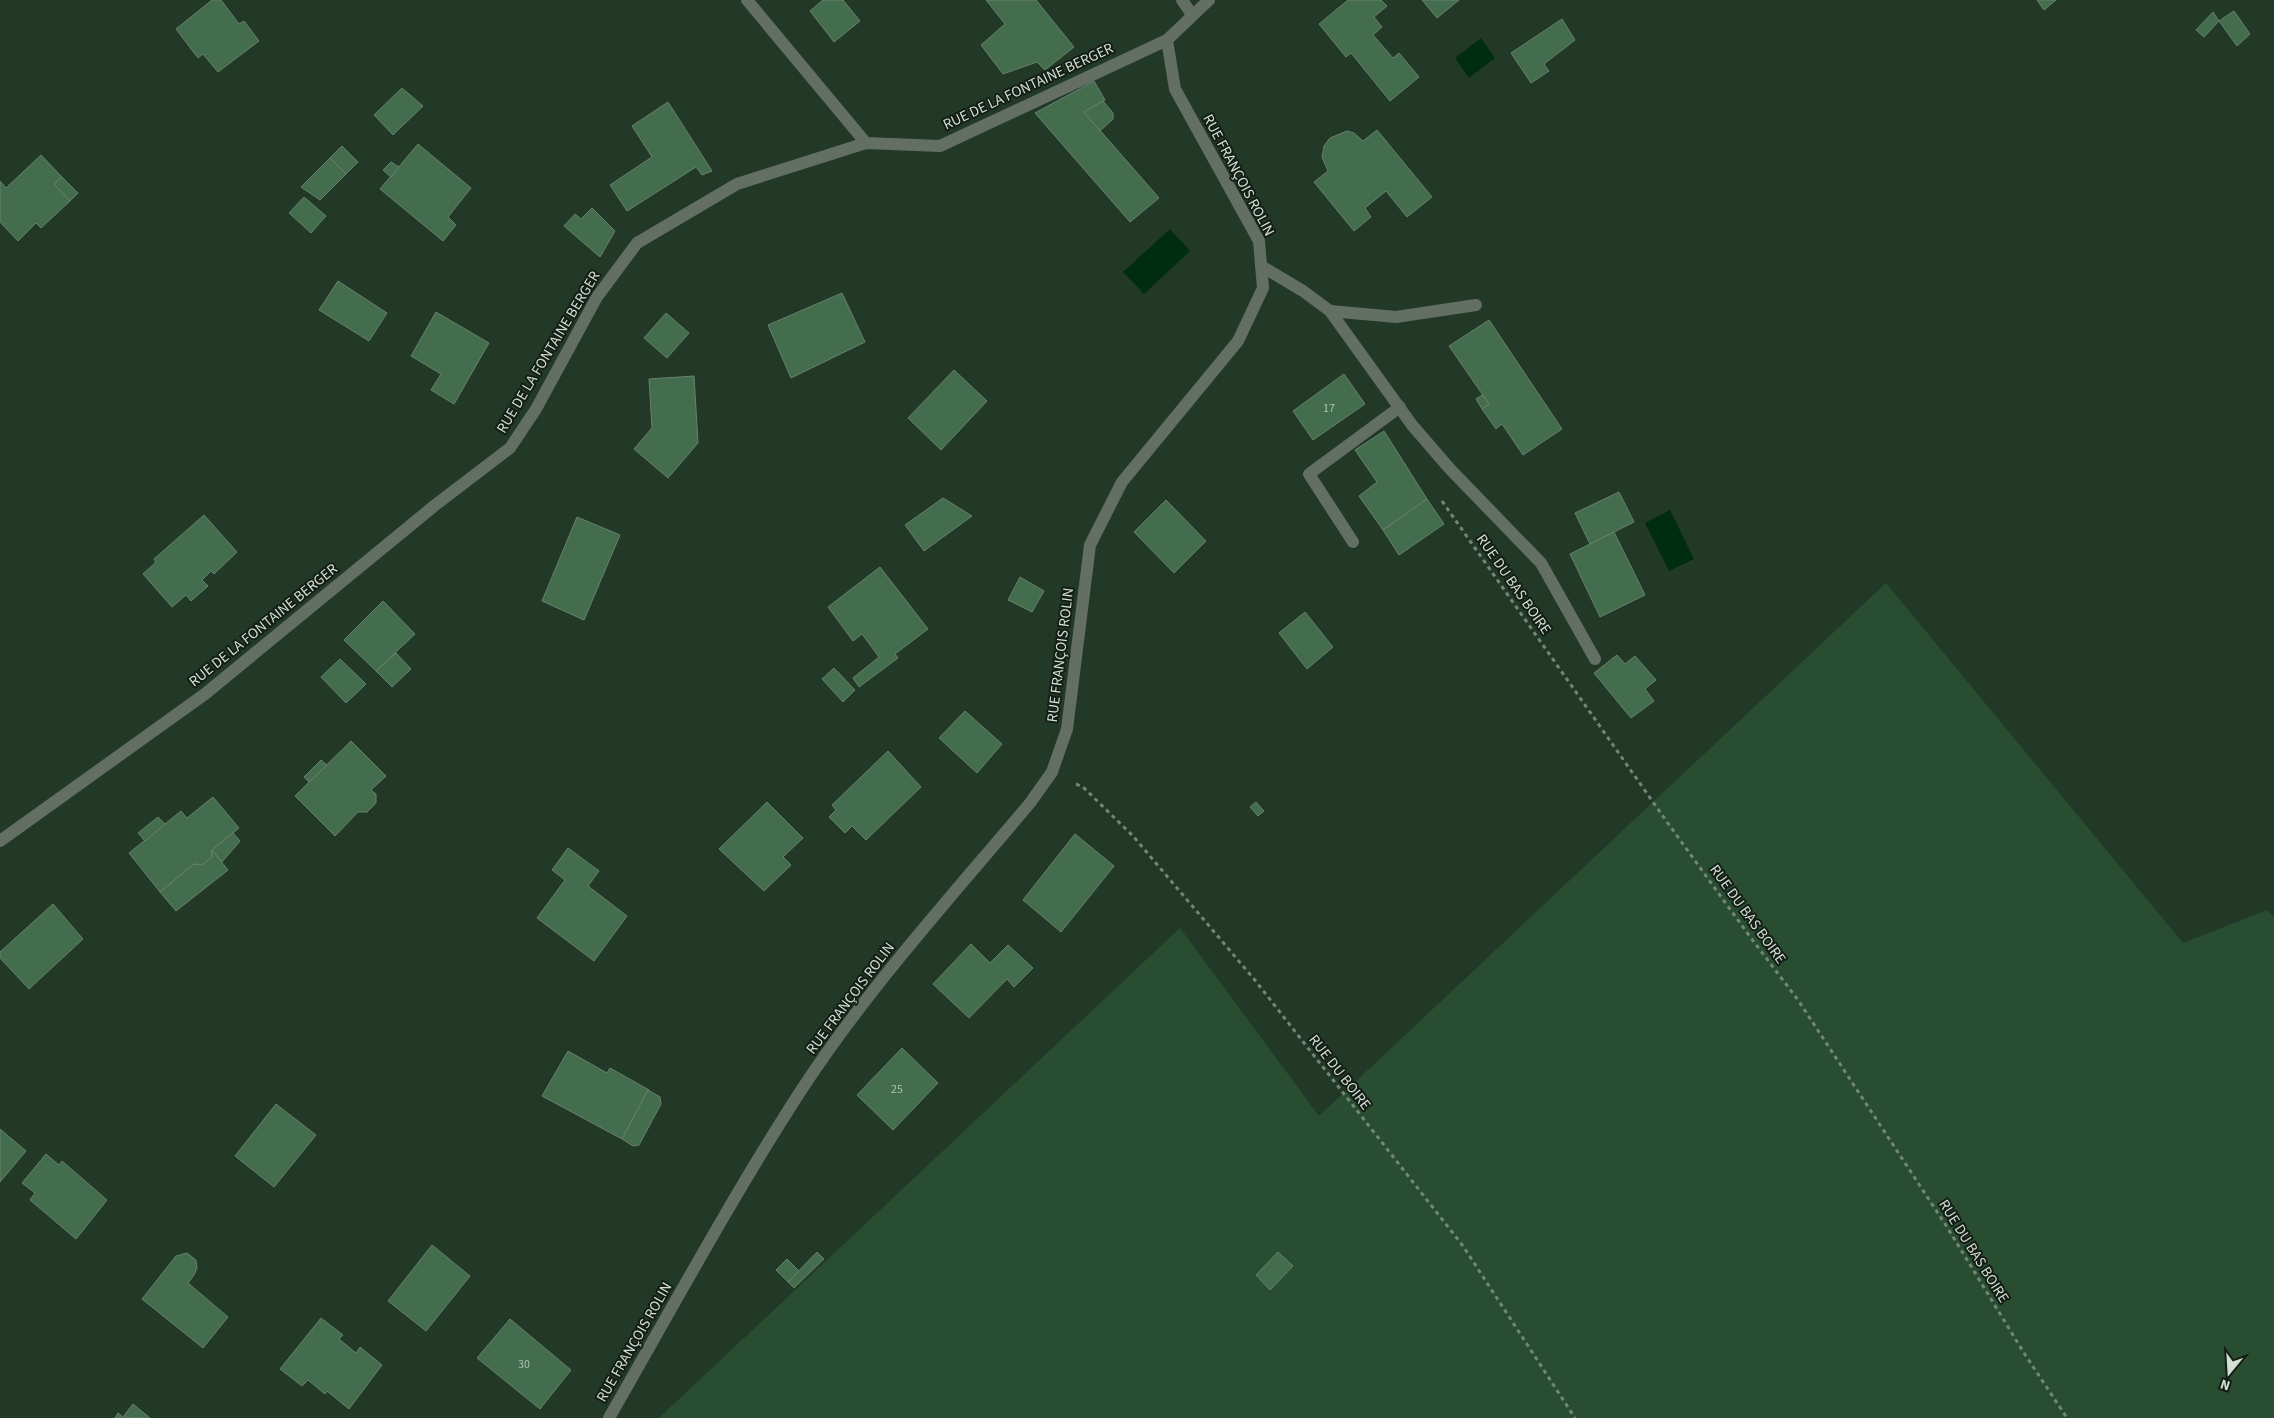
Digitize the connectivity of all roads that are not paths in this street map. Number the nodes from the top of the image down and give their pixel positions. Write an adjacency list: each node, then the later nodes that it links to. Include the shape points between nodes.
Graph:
1 (747, 0): 6 (street)
2 (1182, 0): 4 (street)
3 (1209, 0): 4 (street)
4 (1192, 16): 5 (street)
5 (1167, 40): 6 (street, RUE DE LA FONTAINE BERGER, via 940,146); 7 (street, RUE FRANÇOIS ROLIN, via 1175,89 1259,241)
6 (866, 142): 13 (street, RUE DE LA FONTAINE BERGER, via 737,184 637,243 597,297 536,409 510,448 434,506 205,694)
7 (1261, 266): 9 (street); 14 (street, RUE FRANÇOIS ROLIN, via 1263,288 1238,341 1122,482 1090,545 1067,729 1052,772 1030,804 858,1010 800,1092 698,1261)
8 (1476, 305): 9 (street, via 1396,317)
9 (1330, 311): 10 (street)
10 (1400, 407): 11 (street, via 1309,474); 12 (street, via 1450,470 1541,563)
11 (1353, 542)
12 (1595, 659)
13 (0, 841)
14 (609, 1418)

